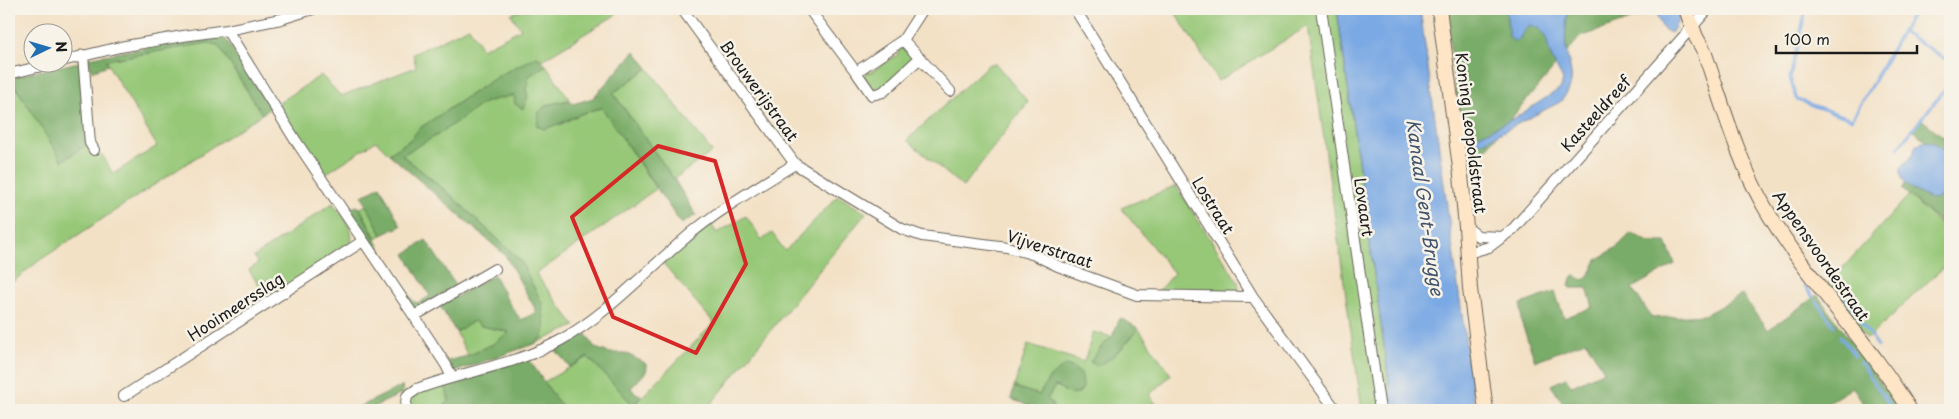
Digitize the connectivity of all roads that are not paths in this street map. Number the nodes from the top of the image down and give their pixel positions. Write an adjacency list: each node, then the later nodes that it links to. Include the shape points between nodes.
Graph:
1 (312, 9): 11 (street)
2 (682, 9): 21 (street, Brouwerijstraat)
3 (809, 9): 17 (street)
4 (923, 9): 12 (street)
5 (1074, 9): 27 (street, Lostraat)
6 (1321, 9): 33 (street, Lovaart)
7 (1439, 9): 22 (street, Koning Leopoldstraat)
8 (1686, 9): 10 (street, Appensvoordestraat)
9 (1708, 9): 10 (street, Kasteeldreef)
10 (1693, 26): 23 (street, Kasteeldreef); 35 (street, Appensvoordestraat, via 1743,162 1764,206)
11 (227, 30): 13 (street); 24 (street)
12 (903, 40): 15 (street); 17 (street)
13 (83, 55): 14 (street); 20 (street, via 88,131)
14 (72, 58)
15 (920, 58): 17 (street, via 882,92 872,95); 19 (street)
16 (22, 71): 18 (street)
17 (856, 72)
18 (9, 74)
19 (950, 91)
20 (94, 150)
21 (795, 164): 27 (street, Vijverstraat, via 902,229 922,236 1007,247 1137,295); 29 (street, via 716,214 583,327 530,353)
22 (1466, 227): 23 (street, via 1478,236); 25 (street, Koning Leopoldstraat)
23 (1503, 237): 25 (street, Kasteeldreef, via 1489,247)
24 (362, 241): 28 (street); 30 (street, Hooimeersslag)
25 (1468, 253): 34 (street, Koning Leopoldstraat)
26 (495, 269): 28 (street)
27 (1253, 297): 32 (street, Lostraat)
28 (414, 316): 29 (street)
29 (452, 378): 31 (street, via 412,391 407,396)
30 (124, 396)
31 (405, 410)
32 (1336, 410)
33 (1380, 410)
34 (1486, 410)
35 (1910, 410)

